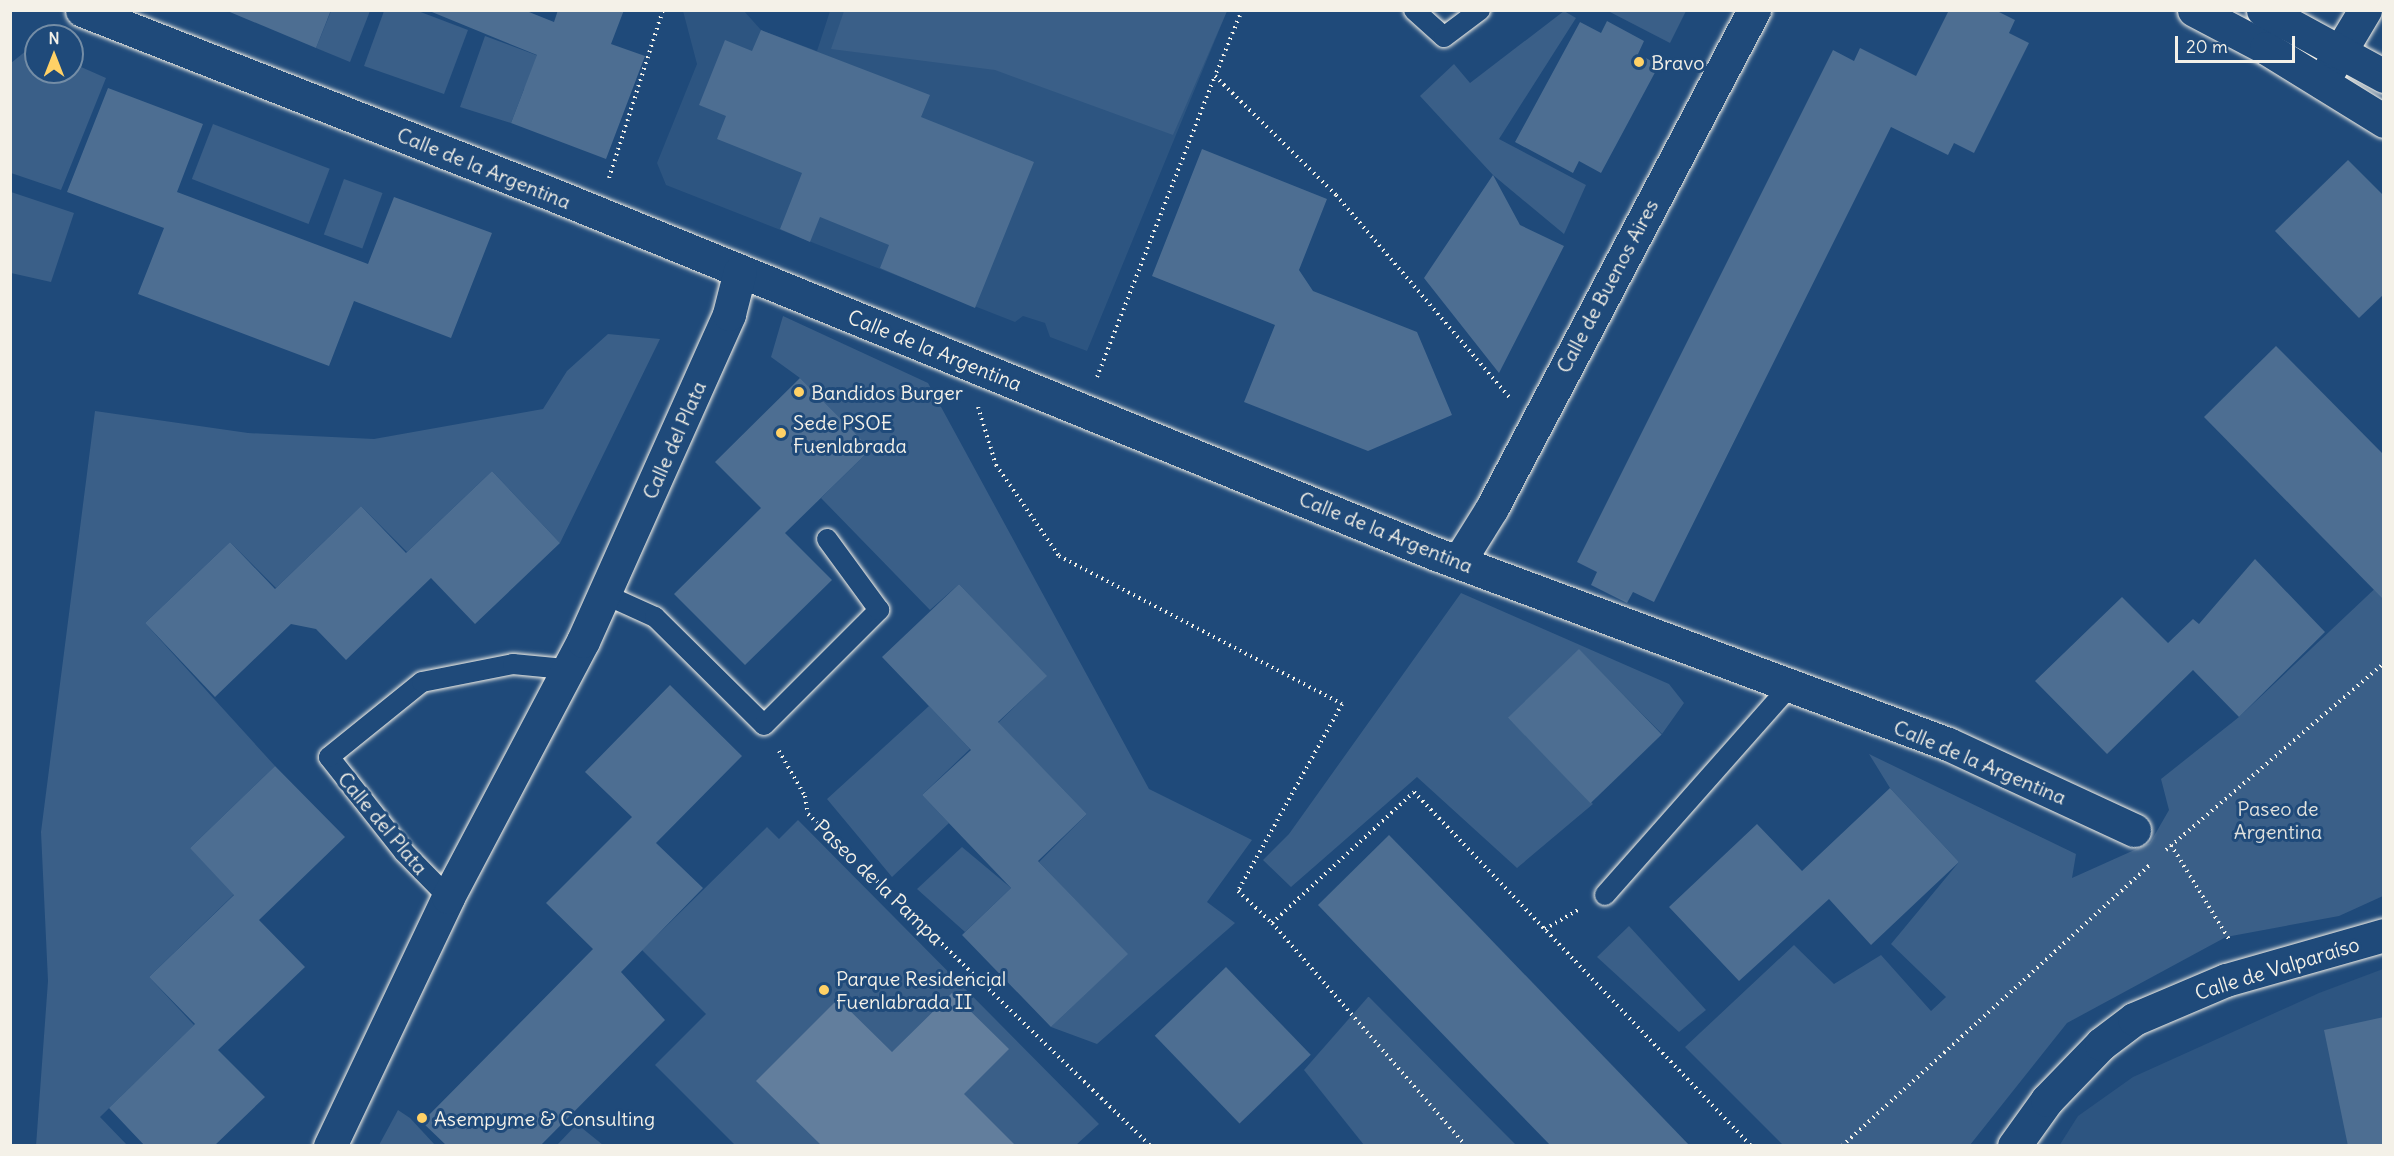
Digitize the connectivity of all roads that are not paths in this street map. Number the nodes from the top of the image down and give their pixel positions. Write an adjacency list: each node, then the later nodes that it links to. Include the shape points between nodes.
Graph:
1 (82, 10): 12 (street, Calle de la Argentina)
2 (1414, 10): 3 (lane, via 1444,37)
3 (1480, 10)
4 (1754, 10): 14 (street, Calle de Buenos Aires, via 1492,508)
5 (2194, 10): 10 (street)
6 (2263, 10): 8 (street)
7 (2365, 10): 8 (street)
8 (2341, 51): 9 (street); 10 (street)
9 (2384, 76)
10 (2322, 82): 11 (street)
11 (2384, 121)
12 (740, 271): 14 (street, Calle de la Argentina); 15 (street, Calle del Plata, via 729,314)
13 (827, 539): 15 (lane, via 879,609 764,724 655,618)
14 (1459, 561): 17 (street, Calle de la Argentina)
15 (604, 594): 16 (street, Calle del Plata)
16 (566, 669): 20 (street, Calle del Plata); 20 (lane, Calle del Plata, via 513,664 422,682 329,757 404,852)
17 (1789, 687): 18 (street, Calle de la Argentina, via 1948,744); 19 (lane)
18 (2134, 830)
19 (1605, 895)
20 (448, 897): 22 (street, Calle del Plata)
21 (2384, 935): 23 (street, Calle de Valparaíso, via 2187,994 2134,1019 2101,1044 2047,1100)
22 (330, 1146)
23 (2014, 1146)

